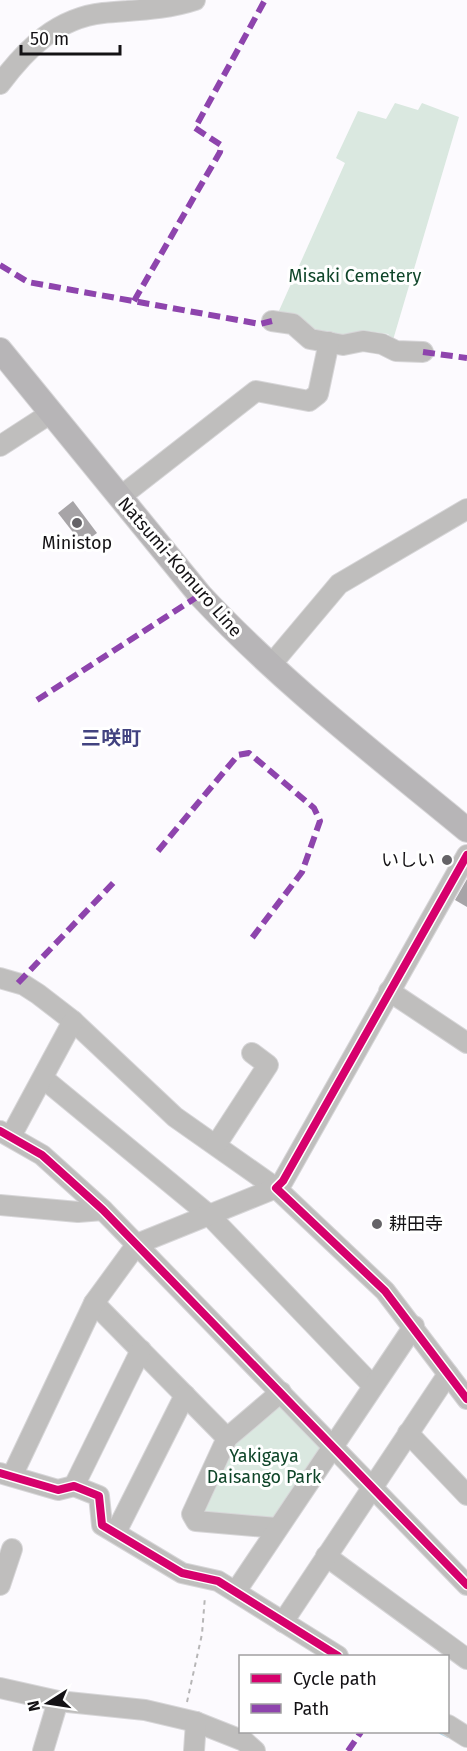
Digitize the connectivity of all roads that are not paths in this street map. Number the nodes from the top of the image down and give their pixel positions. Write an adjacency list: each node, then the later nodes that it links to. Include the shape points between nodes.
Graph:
1 (195, 0): 2 (street, via 84,16 31,45)
2 (0, 84)
3 (272, 321): 4 (street, via 293,324 310,339)
4 (329, 342): 6 (street, via 343,345 363,341 396,351); 9 (street, via 318,394 309,401 256,391)
5 (0, 350): 7 (main road, Natsumi-Komuro Line)
6 (423, 352)
7 (51, 413): 8 (street); 9 (main road, Natsumi-Komuro Line)
8 (0, 446)
9 (120, 497): 11 (main road, Natsumi-Komuro Line, via 200,595)
10 (467, 509): 11 (street, via 339,584)
11 (270, 666): 12 (main road, Natsumi-Komuro Line)
12 (467, 830)
13 (467, 855): 15 (street)
14 (0, 978): 16 (street, via 31,989)
15 (389, 992): 17 (street); 22 (street)
16 (73, 1022): 19 (street); 21 (street, via 175,1117)
17 (467, 1043)
18 (252, 1053): 21 (street, via 268,1065)
19 (44, 1079): 20 (street); 25 (street)
20 (6, 1134): 24 (street, via 72,1179)
21 (216, 1145): 22 (street)
22 (276, 1188): 25 (street); 28 (street, via 385,1291)
23 (0, 1205): 24 (street, via 78,1212)
24 (103, 1210): 26 (street)
25 (209, 1215): 26 (street); 31 (street)
26 (137, 1244): 27 (street); 32 (street)
27 (94, 1303): 29 (street); 38 (street)
28 (414, 1326): 30 (street); 31 (street)
29 (141, 1350): 33 (street); 39 (street)
30 (448, 1374): 34 (street); 35 (street)
31 (372, 1385): 37 (street)
32 (280, 1392): 36 (street); 37 (street)
33 (185, 1395): 36 (street); 43 (street)
34 (466, 1397)
35 (408, 1433): 40 (street); 41 (street)
36 (227, 1438): 42 (street, via 192,1514 196,1521)
37 (331, 1447): 40 (street); 42 (street)
38 (6, 1474): 39 (street, via 58,1490)
39 (74, 1486): 43 (street, via 99,1497 102,1525)
40 (371, 1488): 45 (street); 47 (street)
41 (467, 1496)
42 (278, 1528): 48 (street)
43 (116, 1532): 48 (street, via 182,1573 218,1581)
44 (12, 1549): 46 (street)
45 (326, 1556): 49 (street); 51 (street)
46 (0, 1585)
47 (467, 1585)
48 (236, 1591): 49 (street)
49 (283, 1622): 50 (street)
50 (336, 1655)
51 (467, 1659)
52 (0, 1688): 53 (street)
53 (58, 1701): 54 (street, via 145,1710); 57 (street)
54 (190, 1721): 58 (street); 59 (street, via 243,1741)
55 (449, 1726): 56 (street)
56 (467, 1737)
57 (43, 1751)
58 (194, 1751)
59 (255, 1751)

